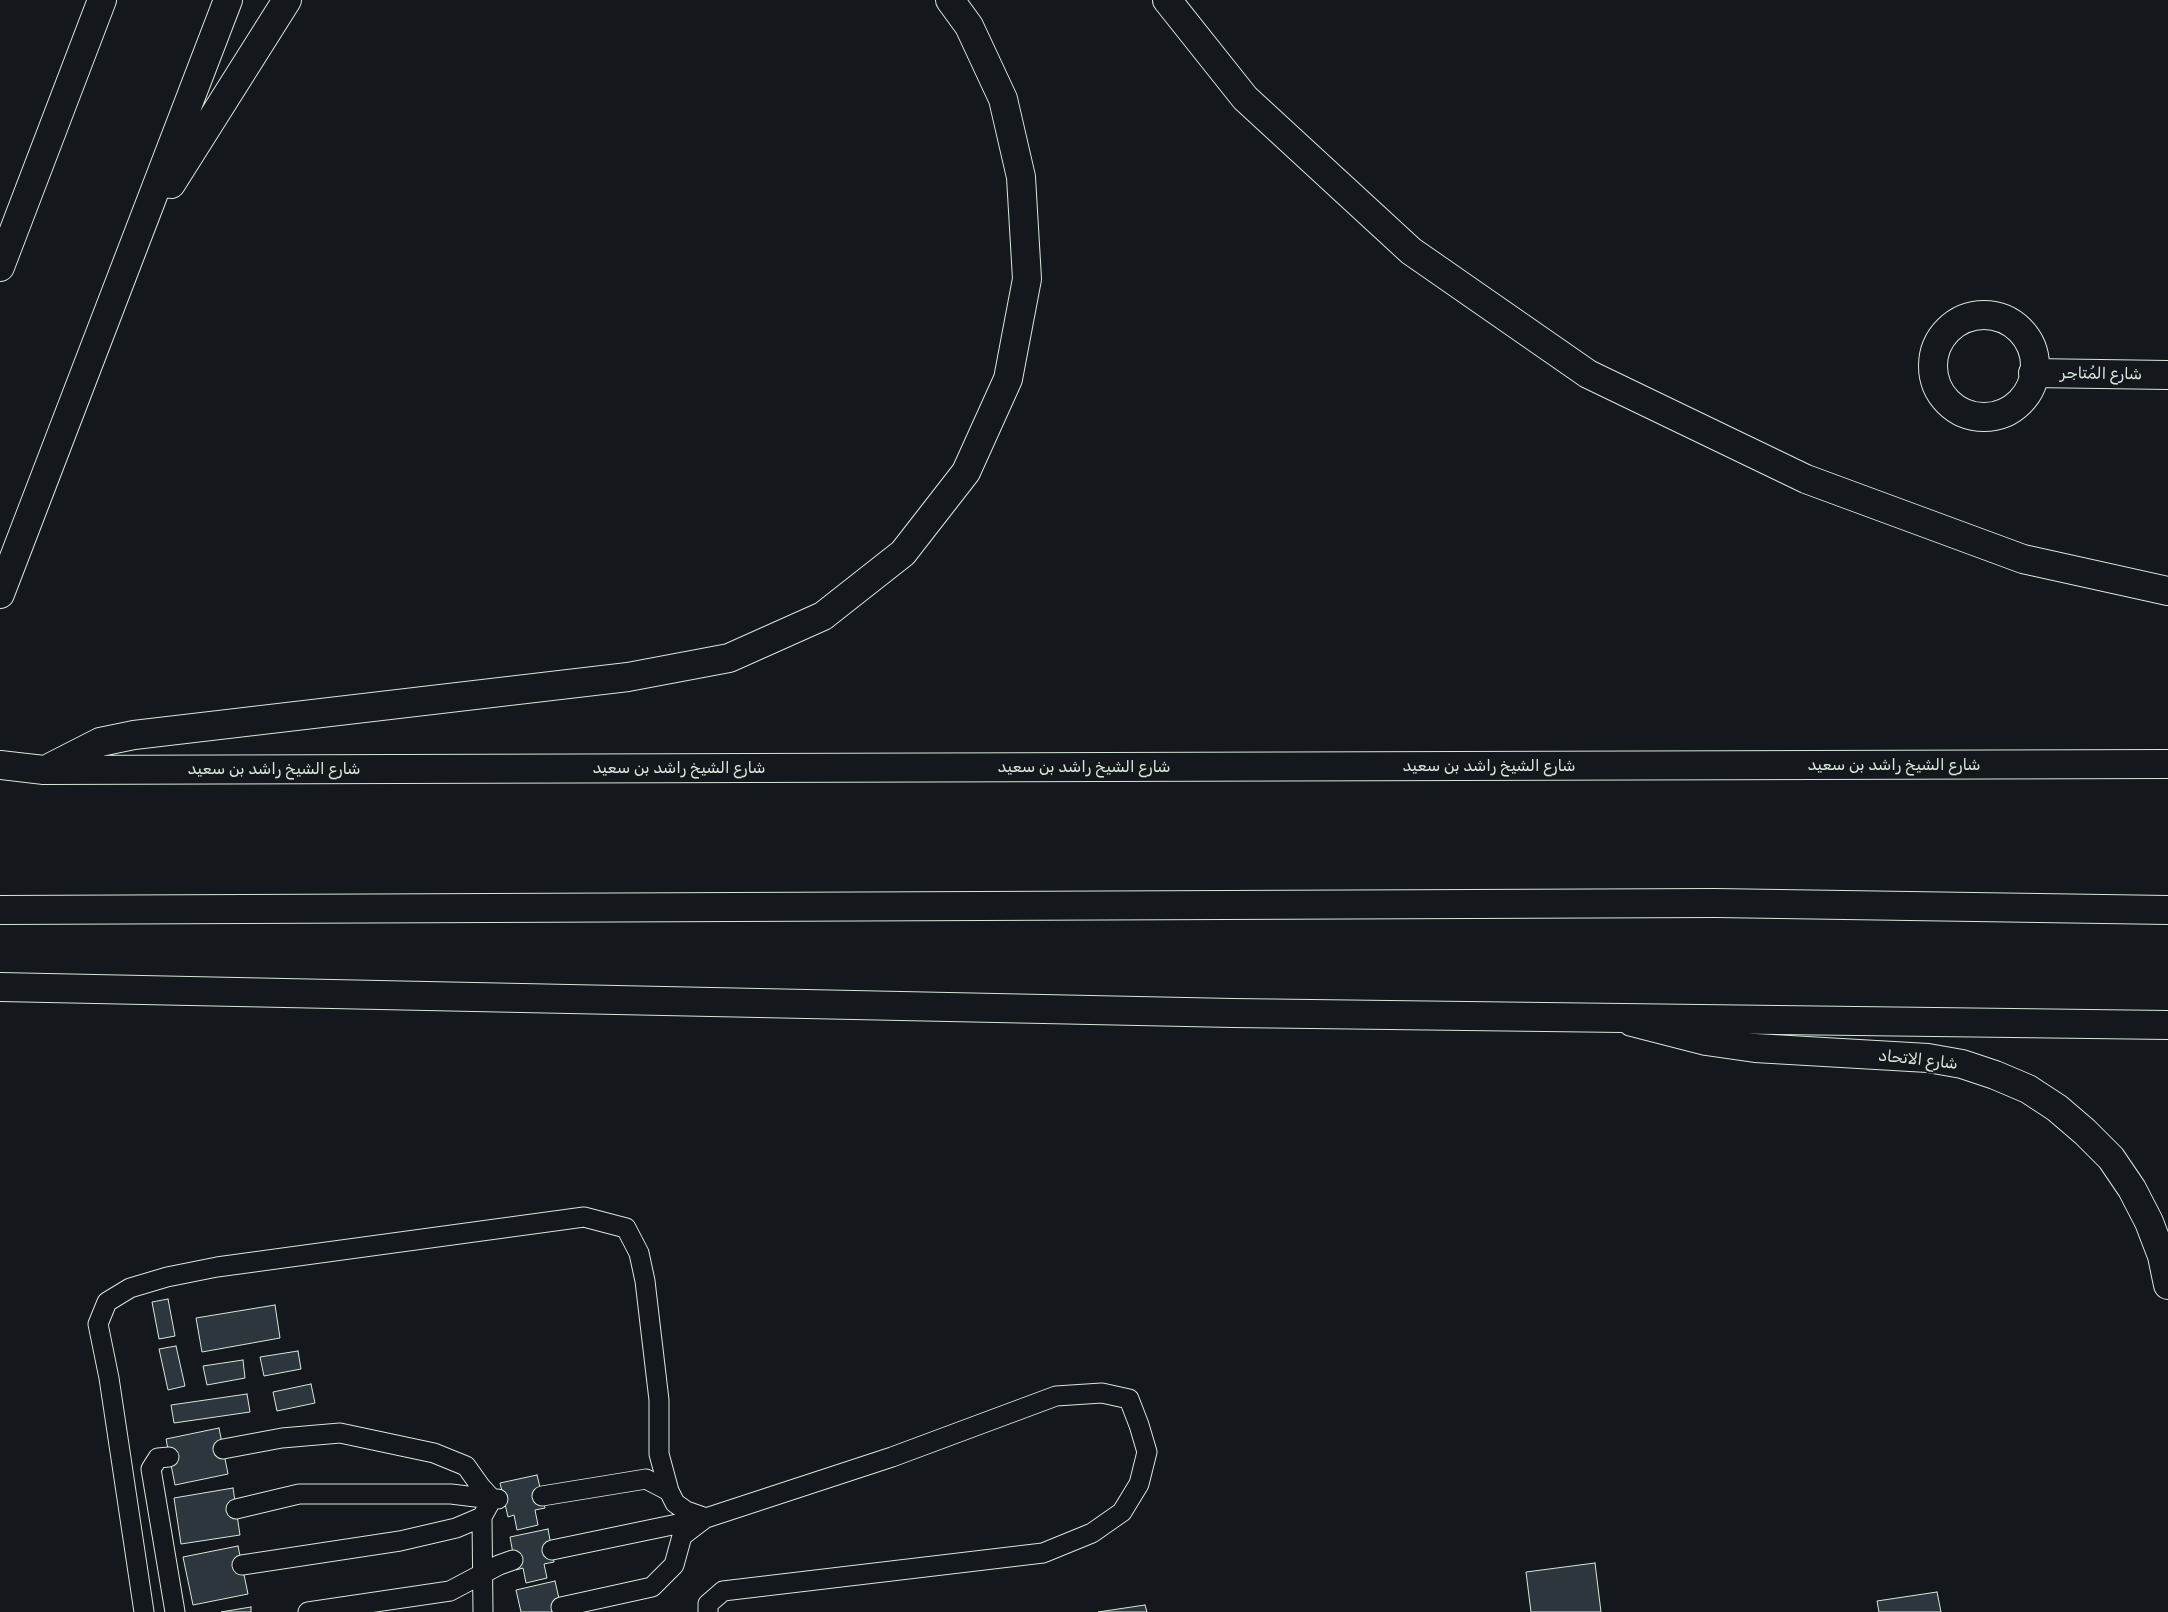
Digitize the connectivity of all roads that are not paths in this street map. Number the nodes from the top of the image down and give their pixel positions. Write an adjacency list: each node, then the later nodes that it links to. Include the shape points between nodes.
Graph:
1 (102, 0): 7 (main road)
2 (228, 0): 6 (main road)
3 (287, 0): 6 (main road)
4 (950, 0): 14 (main road, via 969,26 1003,99 1021,177 1026,279 1008,379 966,472 903,553 823,616 729,658 628,677 134,735 100,742)
5 (1167, 0): 10 (main road, via 1245,98 1411,251 1588,374 1806,479 2023,559)
6 (138, 239): 11 (main road)
7 (0, 267)
8 (2033, 373): 9 (main road, شارع المُتاجر)
9 (2168, 375)
10 (2168, 591)
11 (0, 594)
12 (2168, 764): 14 (main road, شارع الشيخ راشد بن سعيد)
13 (0, 765): 14 (main road, شارع الشيخ راشد بن سعيد)
14 (44, 770)
15 (0, 910): 16 (main road, via 1715,903)
16 (2168, 910)
17 (0, 987): 18 (main road)
18 (1619, 1018): 19 (main road); 20 (main road, شارع الاتحاد, via 1706,1041 1755,1048 1928,1058 1979,1069 2028,1090 2057,1108 2111,1158 2149,1222 2162,1256)
19 (2168, 1025)
20 (2168, 1285)
21 (223, 1449): 25 (lane, via 282,1438 340,1433 434,1452 466,1466)
22 (170, 1457): 35 (lane, via 158,1458 151,1469 170,1524 178,1575)
23 (669, 1491): 24 (lane, via 646,1479); 28 (lane, via 675,1503); 34 (lane, via 659,1454 659,1400 645,1281 639,1252 626,1228 584,1216 218,1267 167,1277 130,1288 107,1302 98,1324)
24 (542, 1496)
25 (498, 1499): 26 (lane, via 424,1493 299,1494); 27 (lane)
26 (236, 1509)
27 (482, 1517): 31 (lane, via 456,1528 400,1541); 32 (lane)
28 (706, 1518): 29 (lane); 33 (lane, via 682,1536 674,1565 652,1587); 38 (lane, via 892,1457 1056,1396 1102,1393 1129,1400 1147,1452 1139,1484 1122,1512 1092,1533 1043,1553 724,1591 708,1604)
29 (552, 1550)
30 (514, 1560): 32 (lane)
31 (242, 1565)
32 (482, 1573): 36 (lane, via 450,1590); 37 (lane)
33 (560, 1607)
34 (144, 1612)
35 (175, 1612)
36 (308, 1612)
37 (483, 1612)
38 (708, 1612)

